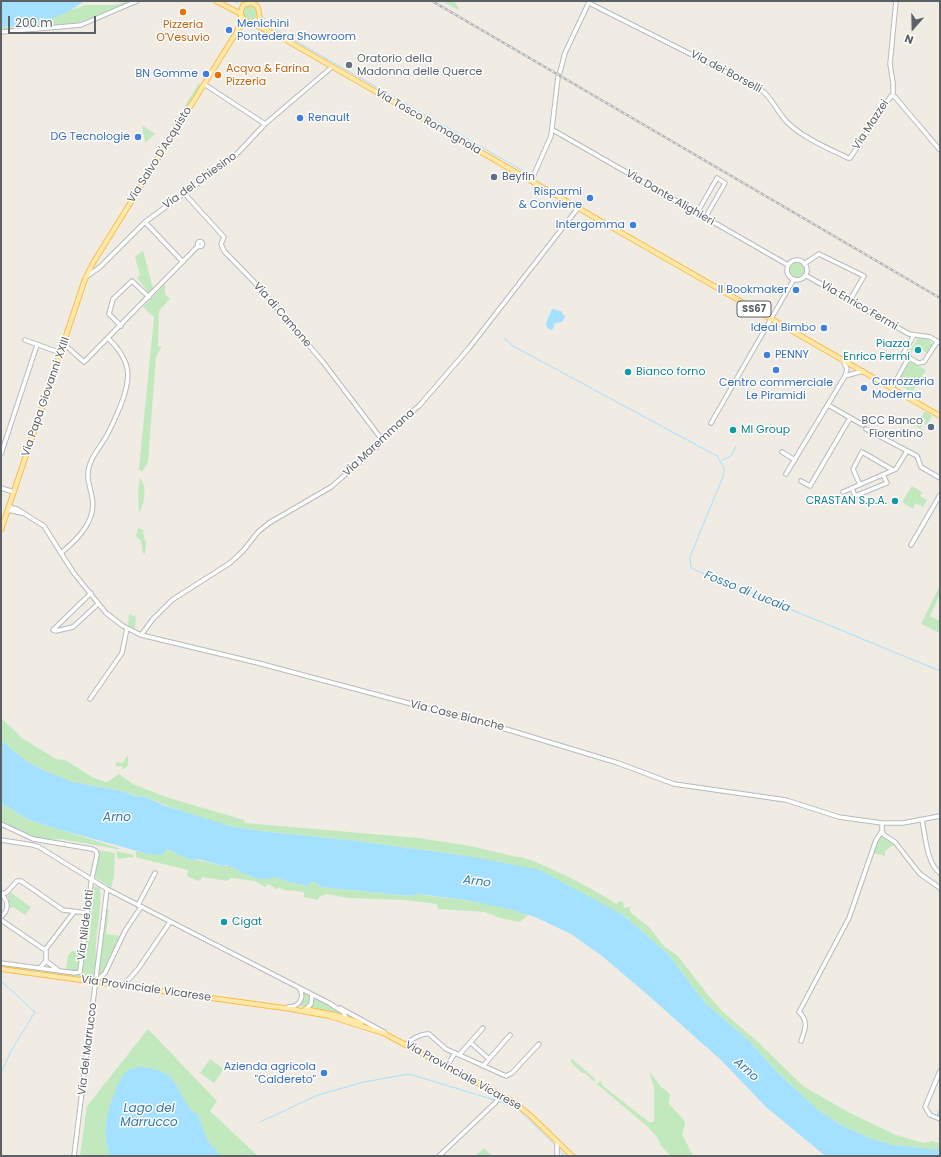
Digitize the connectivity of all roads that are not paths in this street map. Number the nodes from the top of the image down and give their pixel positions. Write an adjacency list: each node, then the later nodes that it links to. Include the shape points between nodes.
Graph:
1 (137, 1): 12 (street, via 82,25)
2 (216, 1): 8 (main road)
3 (220, 1): 6 (main road, via 234,7)
4 (589, 2): 16 (street, via 565,53); 23 (street, Via dei Borselli, via 760,89 792,127)
5 (896, 3): 19 (street, via 890,64)
6 (243, 6): 7 (main road, via 255,4 259,8); 8 (main road)
7 (259, 14): 9 (main road, via 256,19); 14 (main road, Via Tosco Romagnola, via 262,23)
8 (241, 16): 9 (main road, via 244,20); 13 (main road)
9 (250, 21): 10 (main road, Via Tosco Romagnola); 11 (main road)
10 (258, 25): 11 (main road, via 248,24); 14 (main road, Via Tosco Romagnola)
11 (240, 27): 13 (main road)
12 (1, 32)
13 (236, 33): 18 (main road, Via Salvo D'Acquisto)
14 (279, 36): 15 (main road, Via Tosco Romagnola)
15 (332, 67): 20 (street, Via del Chiesino); 24 (main road, Via Tosco Romagnola)
16 (560, 72)
17 (558, 77): 21 (street)
18 (204, 84): 20 (street); 35 (main road, Via Salvo D'Acquisto)
19 (894, 96): 22 (street); 23 (street, Via Mazzei, via 889,98)
20 (265, 124): 25 (street, Via del Chiesino, via 234,157)
21 (553, 130): 24 (street); 27 (street, Via Dante Alighieri)
22 (940, 150)
23 (850, 158)
24 (531, 181): 26 (main road, Via Tosco Romagnola)
25 (184, 193): 29 (street, Via del Chiesino); 60 (street, Via di Camone, via 224,237 224,251 259,287 323,362)
26 (578, 208): 39 (main road, SS67); 60 (street, Via Maremmana, via 466,351 421,404 401,420)
27 (697, 213): 28 (street, Via Dante Alighieri); 28 (street, via 716,178 725,183)
28 (705, 218): 33 (street, Via Dante Alighieri)
29 (145, 222): 31 (street); 35 (street, Via del Chiesino, via 100,267)
30 (198, 246): 31 (street)
31 (183, 262): 37 (street)
32 (804, 264): 33 (street, via 796,260); 34 (street); 38 (street, via 819,254 864,276)
33 (788, 265): 36 (street, via 787,273)
34 (805, 275): 36 (street); 38 (street, Via Enrico Fermi)
35 (86, 277): 45 (main road, Via Papa Giovanni XXIII)
36 (794, 279): 39 (street)
37 (149, 297): 40 (street); 40 (street, via 132,281 114,298 109,314)
38 (850, 300): 41 (street, Via Enrico Fermi)
39 (771, 318): 49 (main road, SS67); 59 (street)
40 (121, 326): 42 (street)
41 (914, 335): 44 (street, Via Enrico Fermi, via 930,337); 48 (street, via 903,354)
42 (108, 338): 45 (street, via 84,362); 84 (street, via 124,357 128,383 111,427 89,466 88,477 93,506 91,518 86,527)
43 (25, 340): 46 (street)
44 (939, 342): 48 (street, via 922,363)
45 (64, 344): 47 (main road, Via Papa Giovanni XXIII)
46 (37, 345): 47 (street); 63 (street)
47 (61, 353): 73 (main road, Via Papa Giovanni XXIII)
48 (909, 357): 55 (street)
49 (843, 360): 50 (main road, SS67); 51 (street)
50 (853, 365): 51 (street); 52 (main road, SS67); 53 (street)
51 (847, 369): 54 (street)
52 (863, 371): 53 (street); 55 (main road, SS67)
53 (850, 374): 54 (street)
54 (845, 376): 56 (street)
55 (892, 388): 57 (main road, SS67)
56 (828, 405): 58 (street); 64 (street)
57 (940, 416)
58 (850, 418): 61 (street); 69 (street, via 810,486)
59 (711, 423)
60 (383, 441): 88 (street, Via Maremmana, via 331,487 262,529 230,563 172,600 152,619)
61 (907, 451): 65 (street); 68 (street, via 918,457 921,467)
62 (782, 452): 64 (street)
63 (1, 454)
64 (795, 460): 66 (street)
65 (893, 470): 67 (street); 70 (street, via 862,452 853,469)
66 (786, 474)
67 (883, 475): 70 (street); 72 (street, via 887,483 855,496)
68 (940, 478)
69 (801, 481)
70 (860, 485): 72 (street)
71 (1, 488): 73 (street)
72 (852, 488): 74 (street)
73 (14, 492): 76 (main road, Via Papa Giovanni XXIII)
74 (843, 492)
75 (940, 495): 83 (street)
76 (11, 500): 77 (main road, Via Papa Giovanni XXIII); 78 (street, Via Case Bianche)
77 (8, 508): 78 (street, Via Case Bianche); 79 (street, Via Case Bianche); 80 (main road, Via Papa Giovanni XXIII)
78 (17, 509): 79 (street, Via Case Bianche)
79 (24, 514): 84 (street, Via Case Bianche, via 44,526)
80 (6, 516): 81 (street, Via Papa Giovanni XXIII); 82 (main road, Via Papa Giovanni XXIII)
81 (1, 523)
82 (1, 530)
83 (911, 545)
84 (61, 553): 85 (street, Via Case Bianche)
85 (91, 593): 86 (street, Via Case Bianche); 86 (street, via 53,630 73,627)
86 (98, 604): 87 (street, Via Case Bianche, via 109,616)
87 (127, 628): 88 (street, Via Case Bianche); 89 (street, via 122,653)
88 (141, 635): 92 (street, Via Case Bianche, via 258,663 520,733 674,784 786,800 834,816)
89 (90, 699)
90 (940, 816): 91 (street, Via Case Bianche)
91 (922, 820): 92 (street, Via Case Bianche, via 896,824); 99 (street, via 931,862)
92 (882, 823): 94 (street)
93 (1, 824): 96 (street, via 27,837)
94 (882, 832): 101 (street, via 895,842 920,874); 129 (street, via 876,840 849,918 799,1012 806,1023)
95 (1, 840): 97 (street)
96 (51, 842): 97 (street); 100 (street, Via Nilde Iotti, via 96,851)
97 (33, 845): 100 (street, Via Provinciale Vicarese)
98 (155, 873): 104 (street)
99 (940, 873)
100 (92, 880): 102 (street, Via Provinciale Vicarese); 106 (street, Via Nilde Iotti)
101 (940, 888)
102 (107, 889): 104 (street, Via Provinciale Vicarese); 115 (street, Via del Marrucco)
103 (1, 894): 105 (street, via 6,893 17,881 21,881 63,910); 107 (street, via 6,900 7,907)
104 (139, 906): 108 (street, Via Provinciale Vicarese); 115 (street, via 105,973)
105 (74, 912): 106 (street); 109 (street)
106 (88, 913): 114 (street, Via Nilde Iotti, via 81,971)
107 (1, 918): 109 (street)
108 (170, 922): 116 (street, via 138,969); 117 (street, Via Provinciale Vicarese)
109 (46, 950): 110 (street)
110 (46, 961): 112 (street); 114 (street)
111 (1, 963): 112 (street, Via Nilde Iotti)
112 (40, 968): 114 (street, Via Nilde Iotti)
113 (1, 969): 115 (main road, Via Provinciale Vicarese)
114 (60, 971)
115 (95, 982): 116 (main road, Via Provinciale Vicarese); 142 (street, Via del Marrucco)
116 (123, 986): 120 (main road, Via Provinciale Vicarese)
117 (299, 988): 118 (street, Via Provinciale Vicarese); 120 (street, via 302,995 298,1004)
118 (312, 995): 119 (street, Via Provinciale Vicarese); 122 (street, via 311,1004)
119 (329, 1003): 124 (street, Via Provinciale Vicarese, via 343,1012); 127 (street, Via Provinciale Vicarese)
120 (283, 1007): 121 (main road, Via Provinciale Vicarese)
121 (291, 1009): 122 (main road, Via Provinciale Vicarese); 123 (main road, Via Provinciale Vicarese)
122 (306, 1009): 123 (street); 124 (main road, Via Provinciale Vicarese)
123 (300, 1010): 125 (main road, Via Provinciale Vicarese)
124 (346, 1018): 125 (street, Via Provinciale Vicarese); 127 (main road, Via Provinciale Vicarese)
125 (355, 1024): 127 (main road, Via Provinciale Vicarese)
126 (483, 1028): 130 (street)
127 (386, 1034): 131 (main road, Via Provinciale Vicarese)
128 (510, 1034): 135 (street)
129 (801, 1040)
130 (471, 1043): 134 (street); 135 (street)
131 (407, 1044): 133 (street, via 412,1038 426,1033); 136 (main road, Via Provinciale Vicarese)
132 (539, 1044): 137 (street, via 509,1076 503,1076)
133 (455, 1053): 134 (street); 136 (street)
134 (459, 1055): 137 (street)
135 (489, 1059): 137 (street)
136 (447, 1066): 139 (main road, Via Provinciale Vicarese)
137 (483, 1066)
138 (940, 1071): 140 (street, via 926,1105 930,1115)
139 (501, 1095): 141 (main road, Via Provinciale Vicarese, via 519,1106); 143 (street)
140 (940, 1119)
141 (557, 1146): 144 (street); 145 (main road, Via Provinciale Vicarese)
142 (74, 1156)
143 (439, 1156)
144 (557, 1156)
145 (572, 1156)

